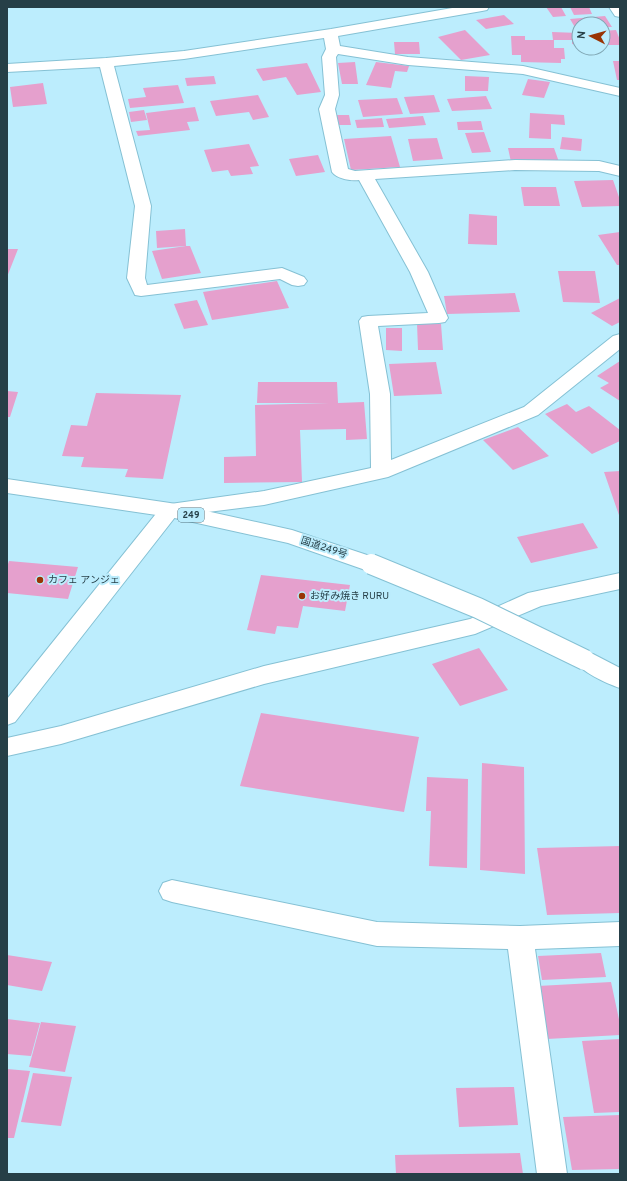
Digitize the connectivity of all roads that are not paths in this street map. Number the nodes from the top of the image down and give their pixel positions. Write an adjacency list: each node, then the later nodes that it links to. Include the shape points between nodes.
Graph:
1 (482, 7): 4 (main road)
2 (616, 7): 3 (main road)
3 (620, 14)
4 (330, 33): 5 (main road); 6 (main road, via 184,55)
5 (333, 49): 8 (main road, via 408,61 523,70); 10 (main road, via 329,57 332,95 327,109 340,172)
6 (106, 62): 7 (main road); 11 (main road, via 143,206 136,278 141,291 282,273)
7 (7, 68)
8 (620, 92)
9 (620, 171): 10 (main road, via 599,166 515,165)
10 (365, 176): 13 (main road, via 419,272 439,318 368,321 380,394)
11 (298, 281)
12 (620, 340): 13 (main road, via 531,411)
13 (381, 472): 15 (main road, via 264,498)
14 (7, 486): 15 (main road, 国道249号 / 249)
15 (170, 510): 17 (main road, 国道249号 / 249, bridge, via 292,537 371,564 478,608 585,660); 18 (main road)
16 (620, 581): 19 (main road, via 536,600 475,626 264,676 61,735)
17 (620, 680)
18 (7, 716)
19 (7, 747)
20 (172, 890): 22 (main road, via 377,934)
21 (620, 934): 22 (main road)
22 (520, 938): 23 (main road)
23 (552, 1174)

